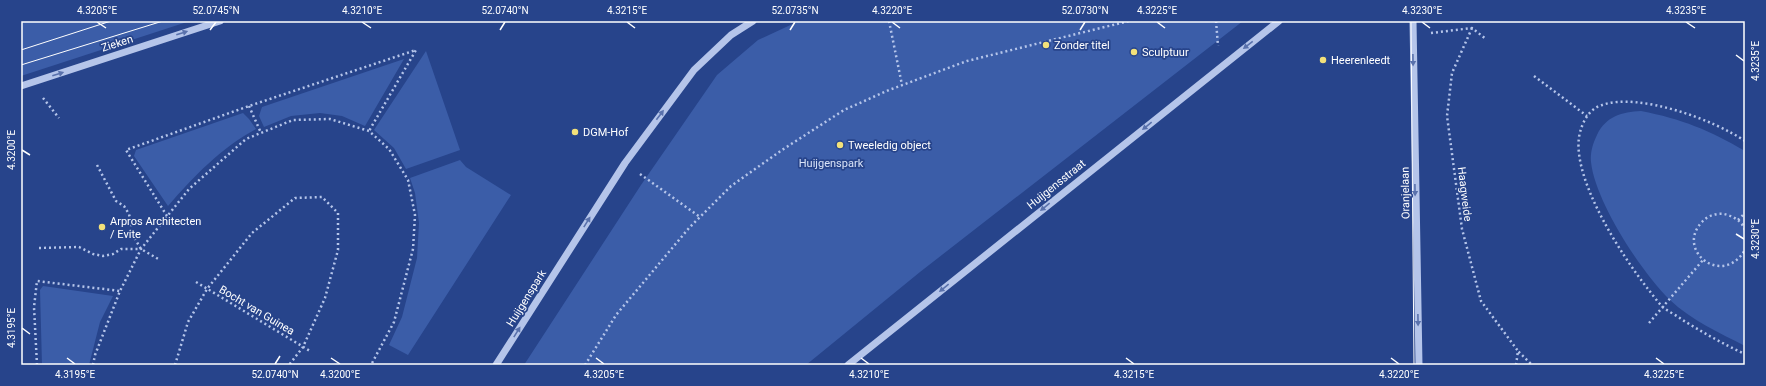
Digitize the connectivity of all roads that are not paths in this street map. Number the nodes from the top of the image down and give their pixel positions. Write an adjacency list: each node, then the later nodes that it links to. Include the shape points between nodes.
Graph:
1 (220, 21): 5 (street, Zieken, one-way to 1)
2 (753, 21): 6 (street, Huijgenspark, one-way to 2, via 625,163 694,70 731,35)
3 (1279, 21): 7 (street, Huijgensstraat, one-way to 7)
4 (1413, 21): 8 (street, Oranjelaan, one-way to 8)
5 (21, 86)
6 (496, 365)
7 (848, 365)
8 (1419, 365)

